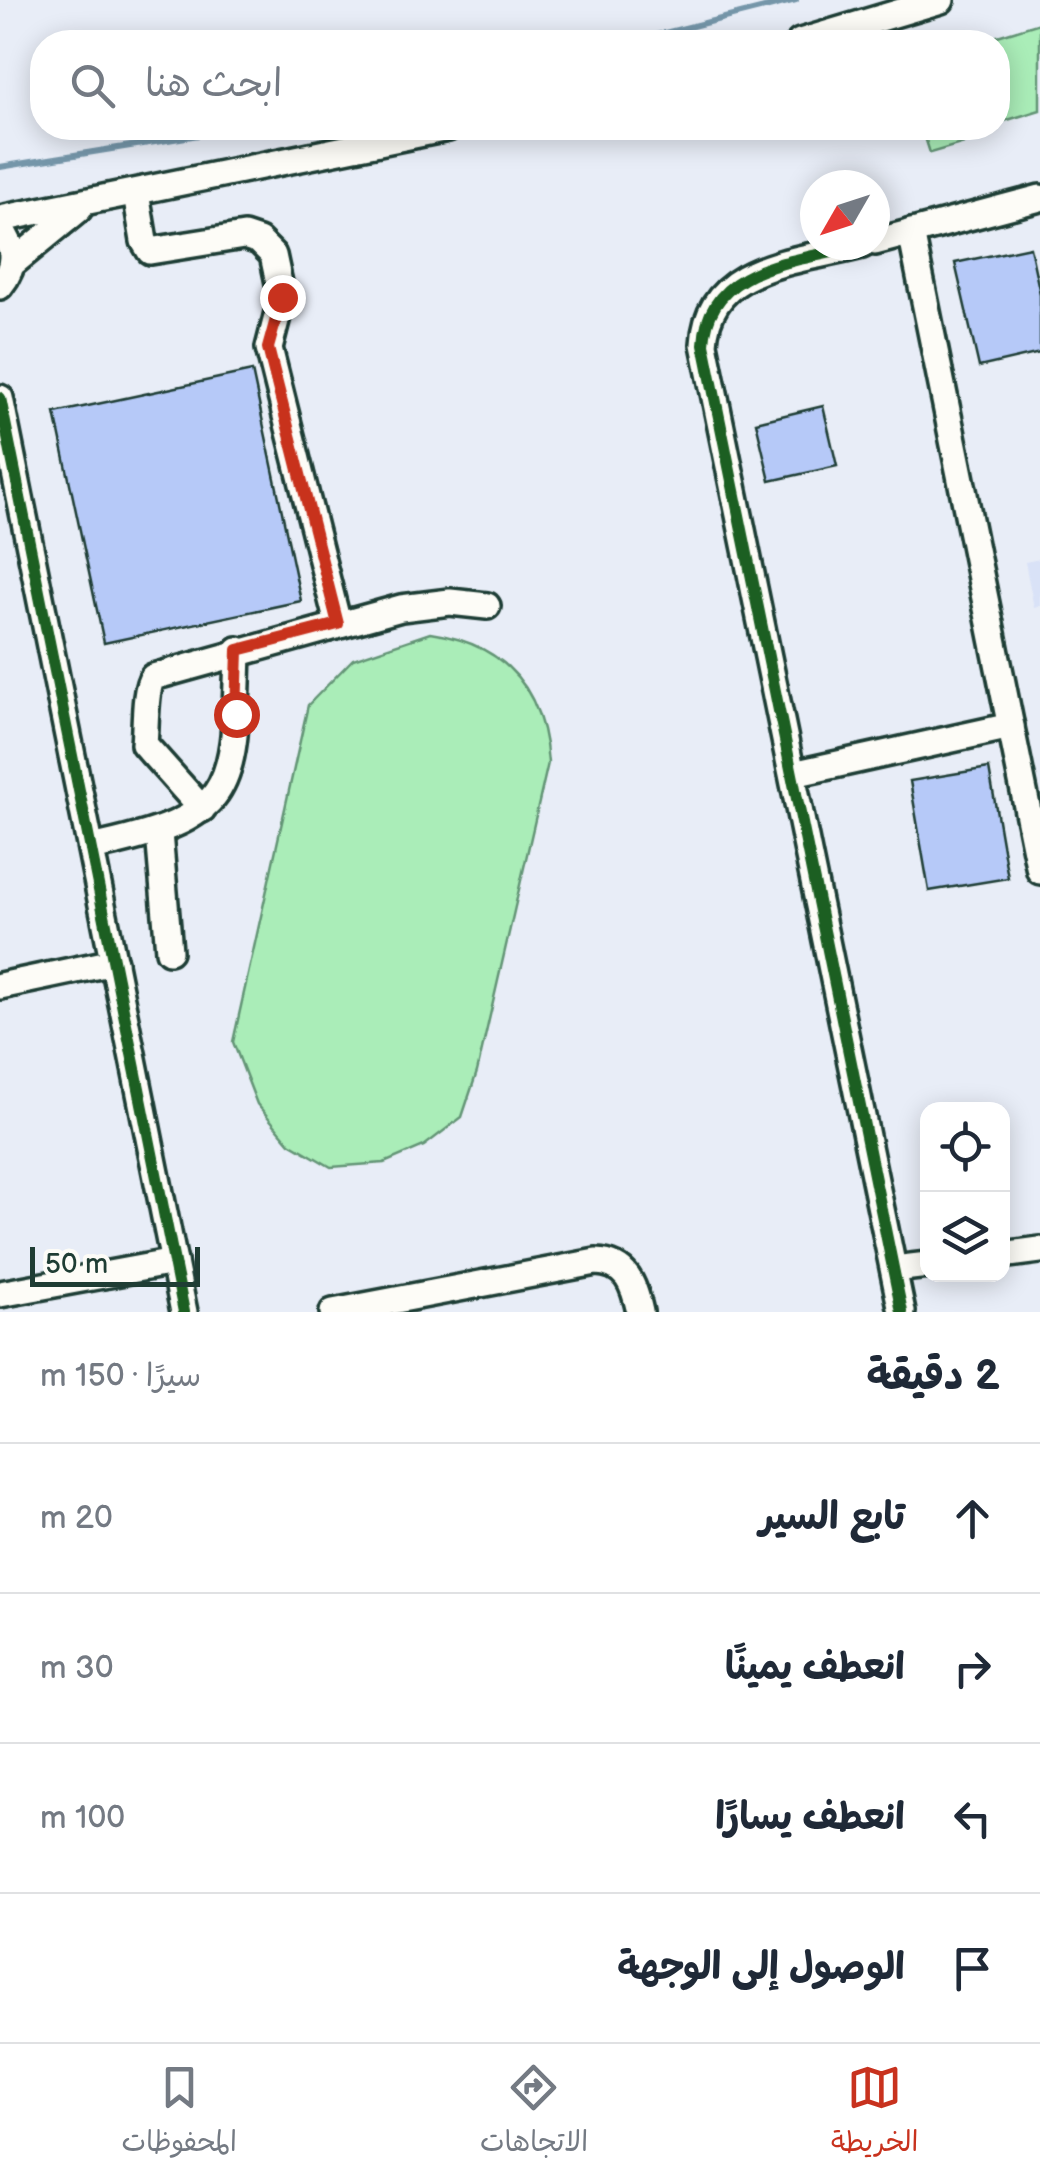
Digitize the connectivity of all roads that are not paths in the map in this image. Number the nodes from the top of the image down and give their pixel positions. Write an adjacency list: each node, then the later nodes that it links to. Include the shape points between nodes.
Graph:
1 (941, 0): 2 (street)
2 (840, 30)
3 (390, 140): 4 (street)
4 (136, 193): 6 (street); 17 (street, via 150,252 244,236 272,255 282,297 268,348)
5 (1040, 198): 9 (street)
6 (87, 204): 7 (street); 12 (street)
7 (0, 218)
8 (0, 228): 12 (street, via 12,250)
9 (911, 232): 10 (street); 19 (street)
10 (890, 238)
11 (805, 260): 20 (street, via 727,287 705,323 704,344)
12 (7, 275): 13 (street)
13 (0, 301)
14 (0, 398): 15 (street)
15 (6, 462): 23 (street)
16 (487, 606): 17 (street, via 426,604)
17 (338, 624): 18 (street)
18 (238, 650): 21 (street, via 231,764); 21 (street, via 160,674 146,689 144,744)
19 (1011, 726): 20 (street); 24 (street)
20 (792, 774): 32 (street)
21 (202, 809): 22 (street)
22 (160, 833): 23 (street); 25 (street)
23 (91, 848): 26 (street)
24 (1040, 871)
25 (169, 951)
26 (114, 962): 27 (street); 30 (street)
27 (0, 986)
28 (1040, 1250): 29 (street)
29 (1010, 1254)
30 (174, 1262): 33 (street); 35 (street)
31 (920, 1266): 32 (street)
32 (894, 1269): 38 (street)
33 (0, 1294)
34 (423, 1302): 36 (street); 37 (street, via 609,1262 634,1283)
35 (184, 1312)
36 (333, 1312)
37 (640, 1312)
38 (902, 1312)

